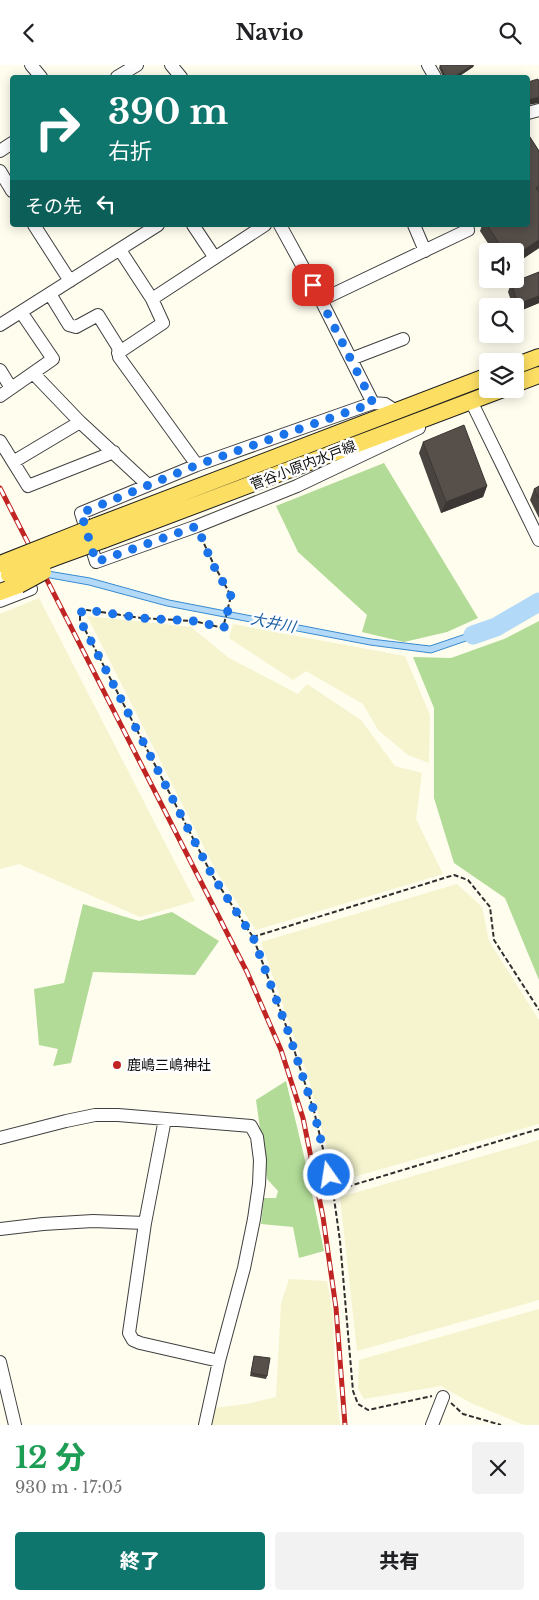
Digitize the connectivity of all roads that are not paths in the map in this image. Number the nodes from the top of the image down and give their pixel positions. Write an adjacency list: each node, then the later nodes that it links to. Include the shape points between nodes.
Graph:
1 (31, 65): 4 (street)
2 (137, 65): 5 (street)
3 (171, 65): 6 (street)
4 (40, 75)
5 (120, 75)
6 (179, 75)
7 (0, 171): 8 (street)
8 (10, 188)
9 (35, 227): 19 (street)
10 (154, 227): 16 (street)
11 (194, 227): 18 (street)
12 (262, 227): 18 (street)
13 (281, 227): 22 (street)
14 (415, 227): 17 (street)
15 (467, 227): 17 (street, via 468,230)
16 (120, 250): 19 (street); 21 (street)
17 (424, 251): 22 (street)
18 (215, 258): 21 (street)
19 (70, 281): 20 (street)
20 (50, 294): 23 (street); 26 (street, via 68,325 76,327 98,315 118,347)
21 (152, 299): 26 (street, via 163,323)
22 (321, 300): 28 (street)
23 (21, 312): 24 (street); 31 (street, via 52,359)
24 (0, 325)
25 (403, 339): 28 (street)
26 (118, 353): 46 (street)
27 (539, 357): 29 (main road)
28 (351, 359): 39 (street)
29 (524, 363)
30 (0, 370): 35 (street)
31 (33, 373): 35 (street); 42 (street)
32 (538, 377): 34 (main road)
33 (479, 379): 41 (main road, 菅谷小原内水戸線)
34 (524, 381)
35 (11, 388): 36 (street)
36 (0, 396)
37 (479, 398): 38 (main road, 菅谷小原内水戸線)
38 (471, 401): 40 (main road, 菅谷小原内水戸線); 49 (street)
39 (373, 403): 41 (street, via 385,404); 46 (street)
40 (450, 409): 47 (street, via 428,424 297,486 96,562 81,513); 48 (main road, 菅谷小原内水戸線)
41 (396, 411): 48 (main road, 菅谷小原内水戸線)
42 (80, 422): 44 (street); 45 (street)
43 (0, 441): 45 (street)
44 (114, 452): 45 (street, via 28,486); 47 (street)
45 (13, 462)
46 (197, 465): 47 (street)
47 (148, 485)
48 (100, 533): 50 (main road, 菅谷小原内水戸線, bridge); 51 (main road, 菅谷小原内水戸線, bridge); 52 (main road, 菅谷小原内水戸線, bridge, via 56,557); 54 (main road, 菅谷小原内水戸線, bridge, via 19,585)
49 (539, 540)
50 (0, 552)
51 (0, 564)
52 (0, 579)
53 (31, 589): 55 (street)
54 (0, 592)
55 (0, 601)
56 (165, 1119): 57 (street, via 95,1115); 58 (street); 60 (street, via 251,1125 257,1137 260,1160 254,1219)
57 (0, 1138)
58 (145, 1223): 59 (street, via 43,1223); 60 (street, via 129,1333 140,1343)
59 (0, 1229)
60 (219, 1361): 64 (street)
61 (0, 1362): 63 (street)
62 (443, 1397): 65 (street)
63 (15, 1425)
64 (205, 1425)
65 (432, 1425)

